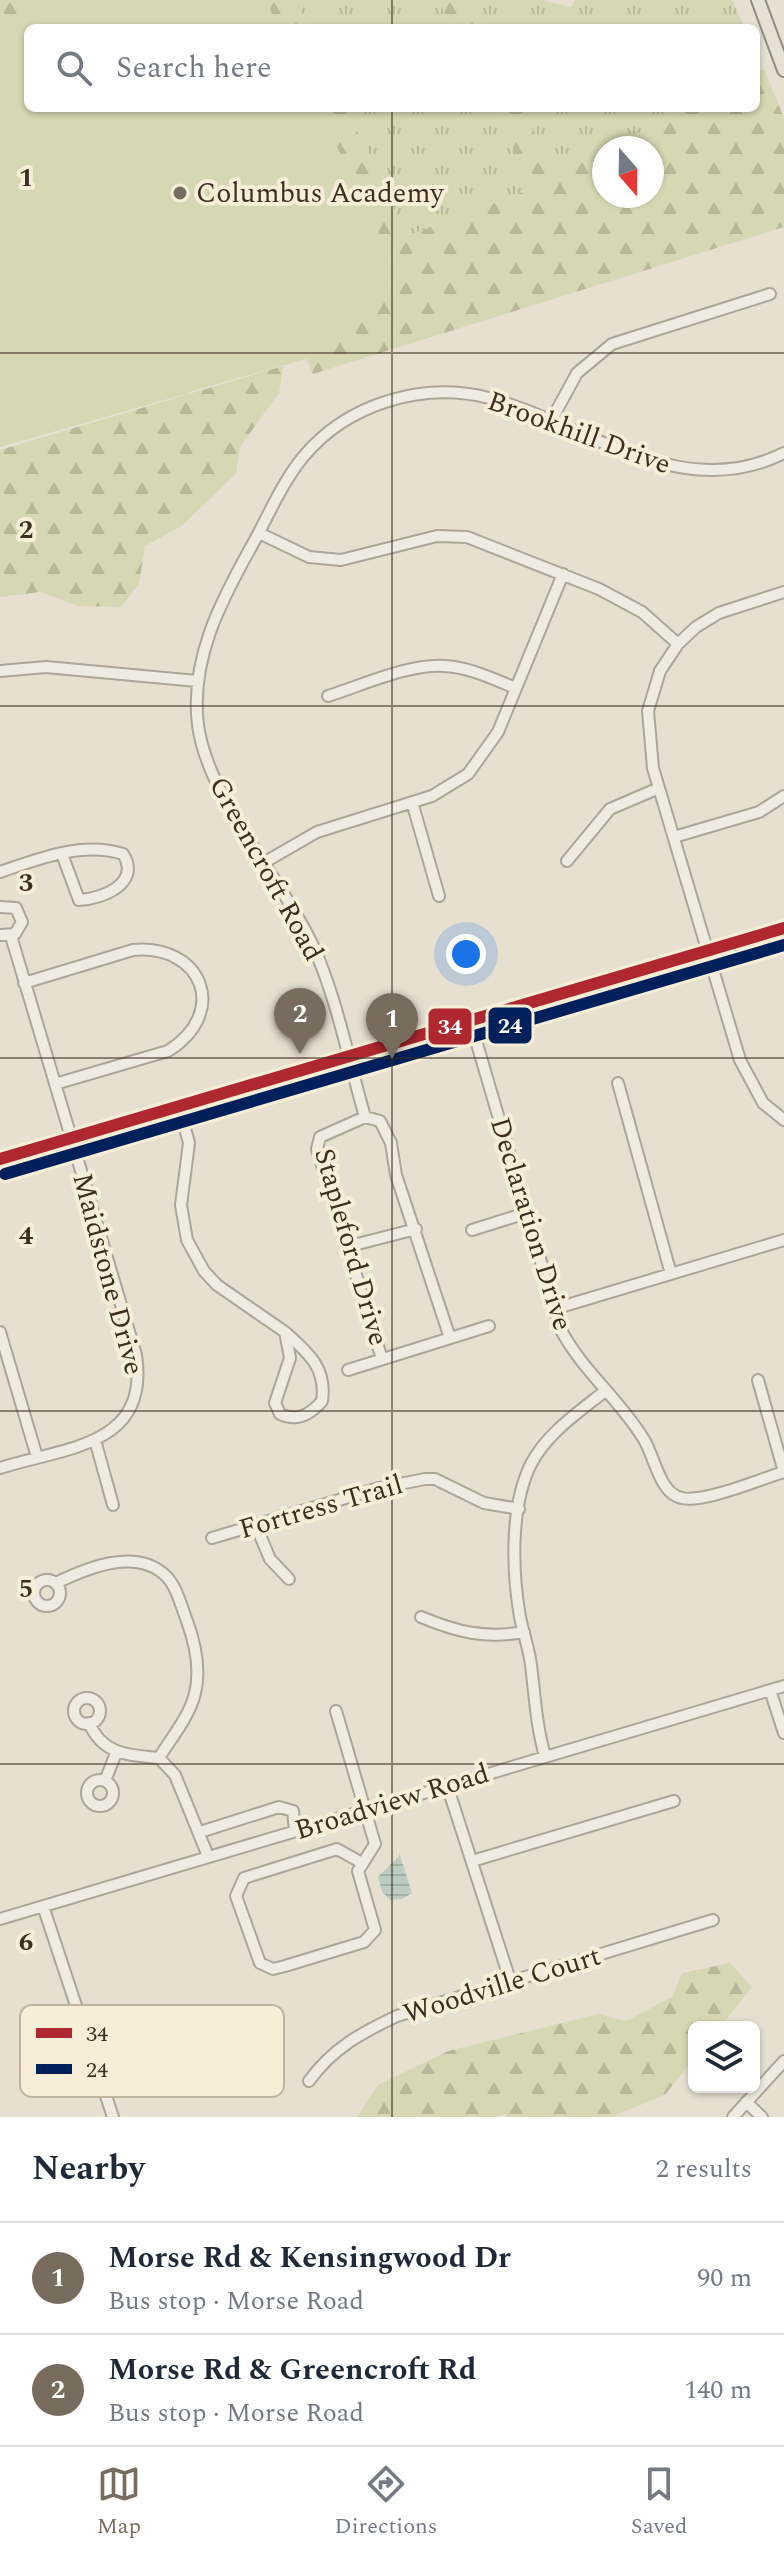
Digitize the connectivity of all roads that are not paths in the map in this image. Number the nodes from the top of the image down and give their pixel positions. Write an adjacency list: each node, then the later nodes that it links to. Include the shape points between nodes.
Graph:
1 (758, 0): 2 (main road)
2 (784, 70)
3 (770, 294): 4 (street, via 612,344 577,373)
4 (552, 419): 5 (street, Brookhill Drive, via 675,468 703,472 741,467); 6 (street, Brookhill Drive, via 459,394 421,394 379,403 342,423 301,459)
5 (784, 453)
6 (259, 533): 7 (street, via 309,557 341,560 437,536 467,537); 11 (street, Brookhill Drive, via 219,605)
7 (563, 574): 9 (street, via 642,612); 12 (street)
8 (784, 592): 9 (street, via 719,613)
9 (678, 644): 14 (street, via 660,671 648,711)
10 (0, 671): 11 (street, via 46,667)
11 (197, 681): 20 (street, Greencroft Road, via 198,726 215,781)
12 (516, 688): 13 (street, via 444,666); 16 (street, via 498,732 468,774)
13 (328, 696)
14 (659, 788): 17 (street); 19 (street, via 610,809)
15 (784, 796): 17 (street, via 759,812)
16 (412, 802): 20 (street, via 317,832); 22 (street)
17 (674, 837): 26 (street)
18 (62, 854): 18 (street, via 91,847 123,854 124,880 116,891 79,900); 21 (street)
19 (567, 861)
20 (265, 862): 29 (street, Greencroft Road, via 316,952)
21 (0, 872)
22 (439, 896)
23 (1, 905): 25 (street, Maidstone Drive, via 16,908 22,917 22,927)
24 (784, 928): 26 (main road)
25 (5, 936): 27 (street, Maidstone Drive)
26 (707, 950): 28 (main road); 34 (street, via 740,1060 763,1103)
27 (24, 983): 31 (street, Maidstone Drive); 31 (street, via 149,949 192,970 202,984 204,1001 182,1042 168,1051)
28 (470, 1020): 29 (main road); 37 (street, Declaration Drive)
29 (347, 1056): 32 (main road); 33 (street, Greencroft Road)
30 (618, 1083): 42 (street)
31 (55, 1084): 35 (street, Maidstone Drive)
32 (179, 1106): 35 (main road); 46 (street, via 189,1143 181,1205 187,1240 217,1285)
33 (365, 1117): 38 (street, via 380,1121 391,1143 396,1175); 41 (street, Stapleford Drive, via 317,1142)
34 (784, 1120)
35 (70, 1138): 36 (main road); 52 (street, Maidstone Drive, via 140,1383 131,1413)
36 (0, 1159)
37 (526, 1213): 39 (street); 43 (street, Declaration Drive)
38 (416, 1229): 41 (street); 47 (street)
39 (472, 1230)
40 (784, 1240): 42 (street)
41 (346, 1247): 48 (street, Stapleford Drive)
42 (671, 1274): 43 (street)
43 (554, 1309): 51 (street, Declaration Drive, via 572,1351)
44 (489, 1326): 47 (street)
45 (0, 1332): 53 (street)
46 (285, 1332): 46 (street, via 290,1358 275,1403 280,1414 295,1419 322,1401 322,1383 313,1357)
47 (450, 1338): 48 (street)
48 (382, 1359): 49 (street)
49 (348, 1370)
50 (758, 1380): 55 (street)
51 (605, 1391): 55 (street, Declaration Drive, via 644,1438 672,1494 699,1497); 57 (street, via 553,1433 532,1463)
52 (95, 1440): 53 (street, Maidstone Drive); 56 (street)
53 (37, 1457): 54 (street, Maidstone Drive)
54 (0, 1468)
55 (784, 1472)
56 (113, 1505)
57 (519, 1509): 58 (street, Fortress Trail, via 484,1503 425,1479); 63 (street, via 518,1587)
58 (256, 1526): 59 (street, Fortress Trail); 60 (street, via 270,1559)
59 (212, 1538)
60 (289, 1579)
61 (56, 1583): 71 (street, via 120,1561 149,1565 173,1585 191,1633 197,1681 190,1709)
62 (421, 1617): 63 (street, via 461,1634)
63 (524, 1632): 70 (street)
64 (784, 1686): 65 (street, Broadview Road)
65 (770, 1690): 68 (street); 70 (street, Broadview Road)
66 (336, 1711): 75 (street)
67 (89, 1723): 69 (street, via 96,1738)
68 (784, 1733)
69 (116, 1753): 71 (street); 72 (street)
70 (545, 1756): 73 (street, Broadview Road)
71 (159, 1758): 77 (street, via 175,1775)
72 (105, 1781)
73 (447, 1785): 75 (street, Broadview Road); 79 (street)
74 (674, 1801): 79 (street)
75 (365, 1809): 76 (street, Broadview Road); 80 (street, via 375,1844)
76 (295, 1831): 77 (street, via 293,1811 279,1807); 78 (street, Broadview Road)
77 (200, 1832): 78 (street)
78 (208, 1856): 81 (street, Broadview Road)
79 (472, 1861): 84 (street)
80 (362, 1863): 80 (street, via 358,1878 373,1919 372,1936 285,1966 260,1963 236,1896 244,1878 337,1849)
81 (43, 1906): 82 (street, Broadview Road); 85 (street)
82 (0, 1919)
83 (713, 1920): 84 (street, Woodville Court)
84 (510, 1980): 87 (street, Woodville Court, via 397,2016 349,2039)
85 (76, 2005)
86 (784, 2061): 89 (street)
87 (309, 2081)
88 (106, 2097): 90 (street)
89 (746, 2102): 91 (street); 92 (street)
90 (113, 2117)
91 (733, 2117)
92 (762, 2117)

